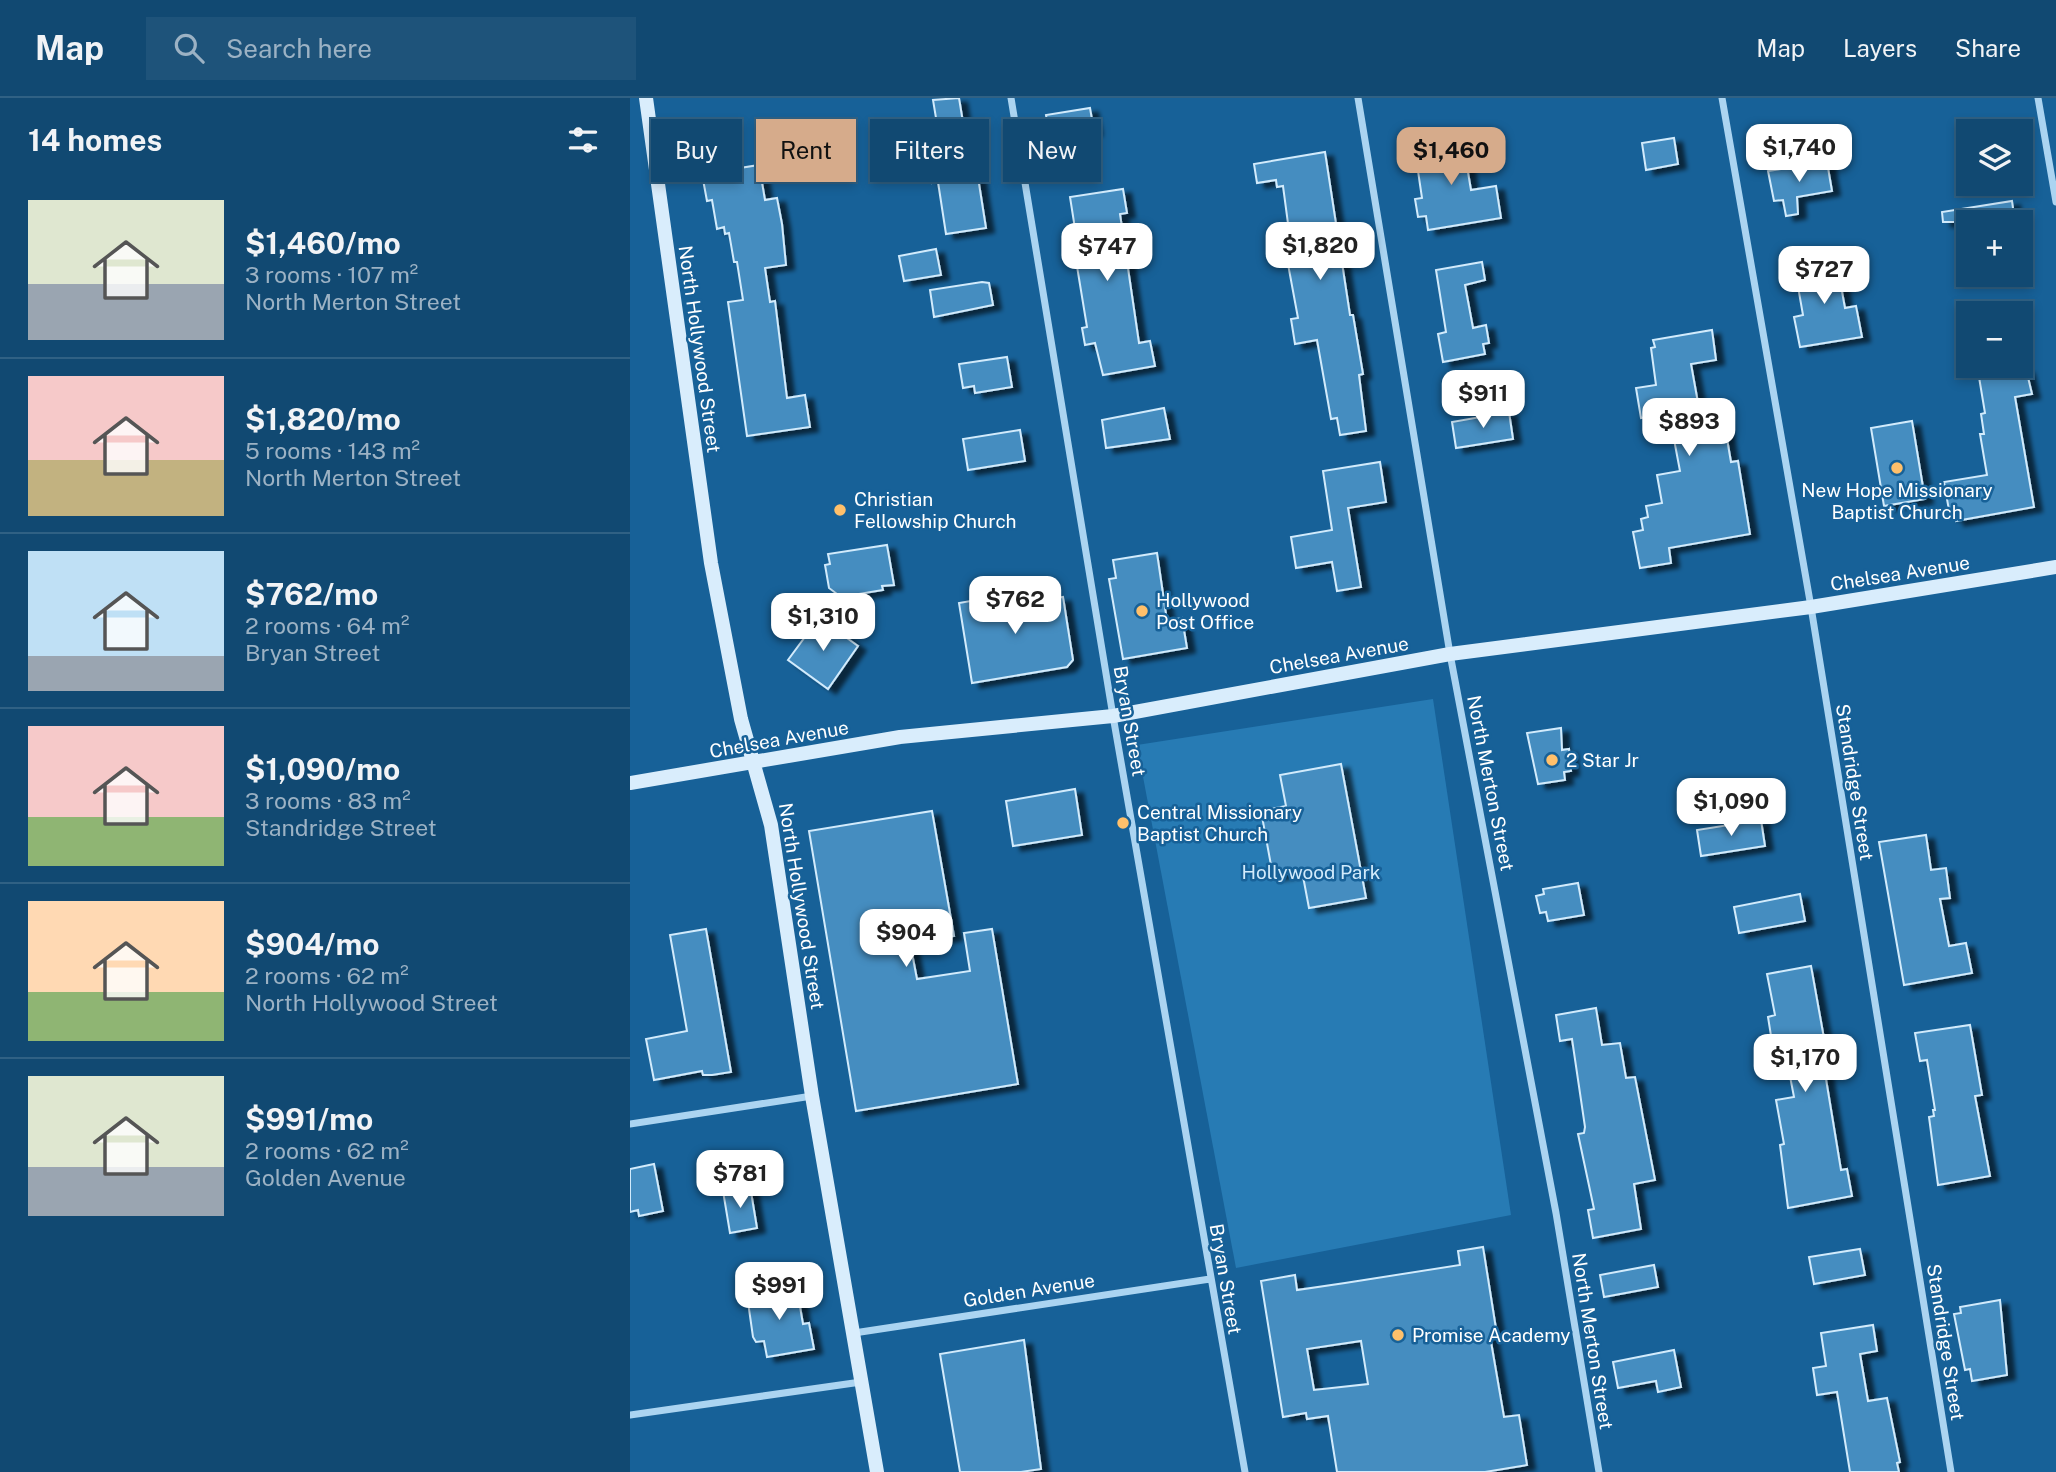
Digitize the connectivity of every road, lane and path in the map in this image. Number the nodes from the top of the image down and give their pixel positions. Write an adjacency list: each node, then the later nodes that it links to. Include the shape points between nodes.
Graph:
1 (646, 98): 11 (main road, North Hollywood Street, via 710,563)
2 (1011, 98): 10 (street, Bryan Street)
3 (1358, 98): 9 (street, North Merton Street)
4 (1723, 98): 8 (street, Standridge Street)
5 (2038, 98): 6 (street)
6 (2056, 202)
7 (2056, 567): 8 (main road, Chelsea Avenue)
8 (1811, 607): 9 (main road, Chelsea Avenue); 22 (street, Standridge Street)
9 (1450, 654): 10 (main road, Chelsea Avenue); 21 (street, North Merton Street, via 1556,1213)
10 (1113, 716): 11 (main road, Chelsea Avenue, via 900,737); 15 (street, Bryan Street)
11 (752, 763): 12 (main road, Chelsea Avenue); 13 (main road, North Hollywood Street, via 771,825)
12 (630, 783)
13 (812, 1096): 14 (street); 16 (main road, North Hollywood Street)
14 (630, 1124)
15 (1210, 1279): 16 (street, Golden Avenue); 20 (street, Bryan Street)
16 (854, 1333): 17 (main road, North Hollywood Street)
17 (862, 1382): 18 (street); 19 (main road, North Hollywood Street)
18 (630, 1415)
19 (877, 1472)
20 (1245, 1472)
21 (1599, 1472)
22 (1951, 1472)

